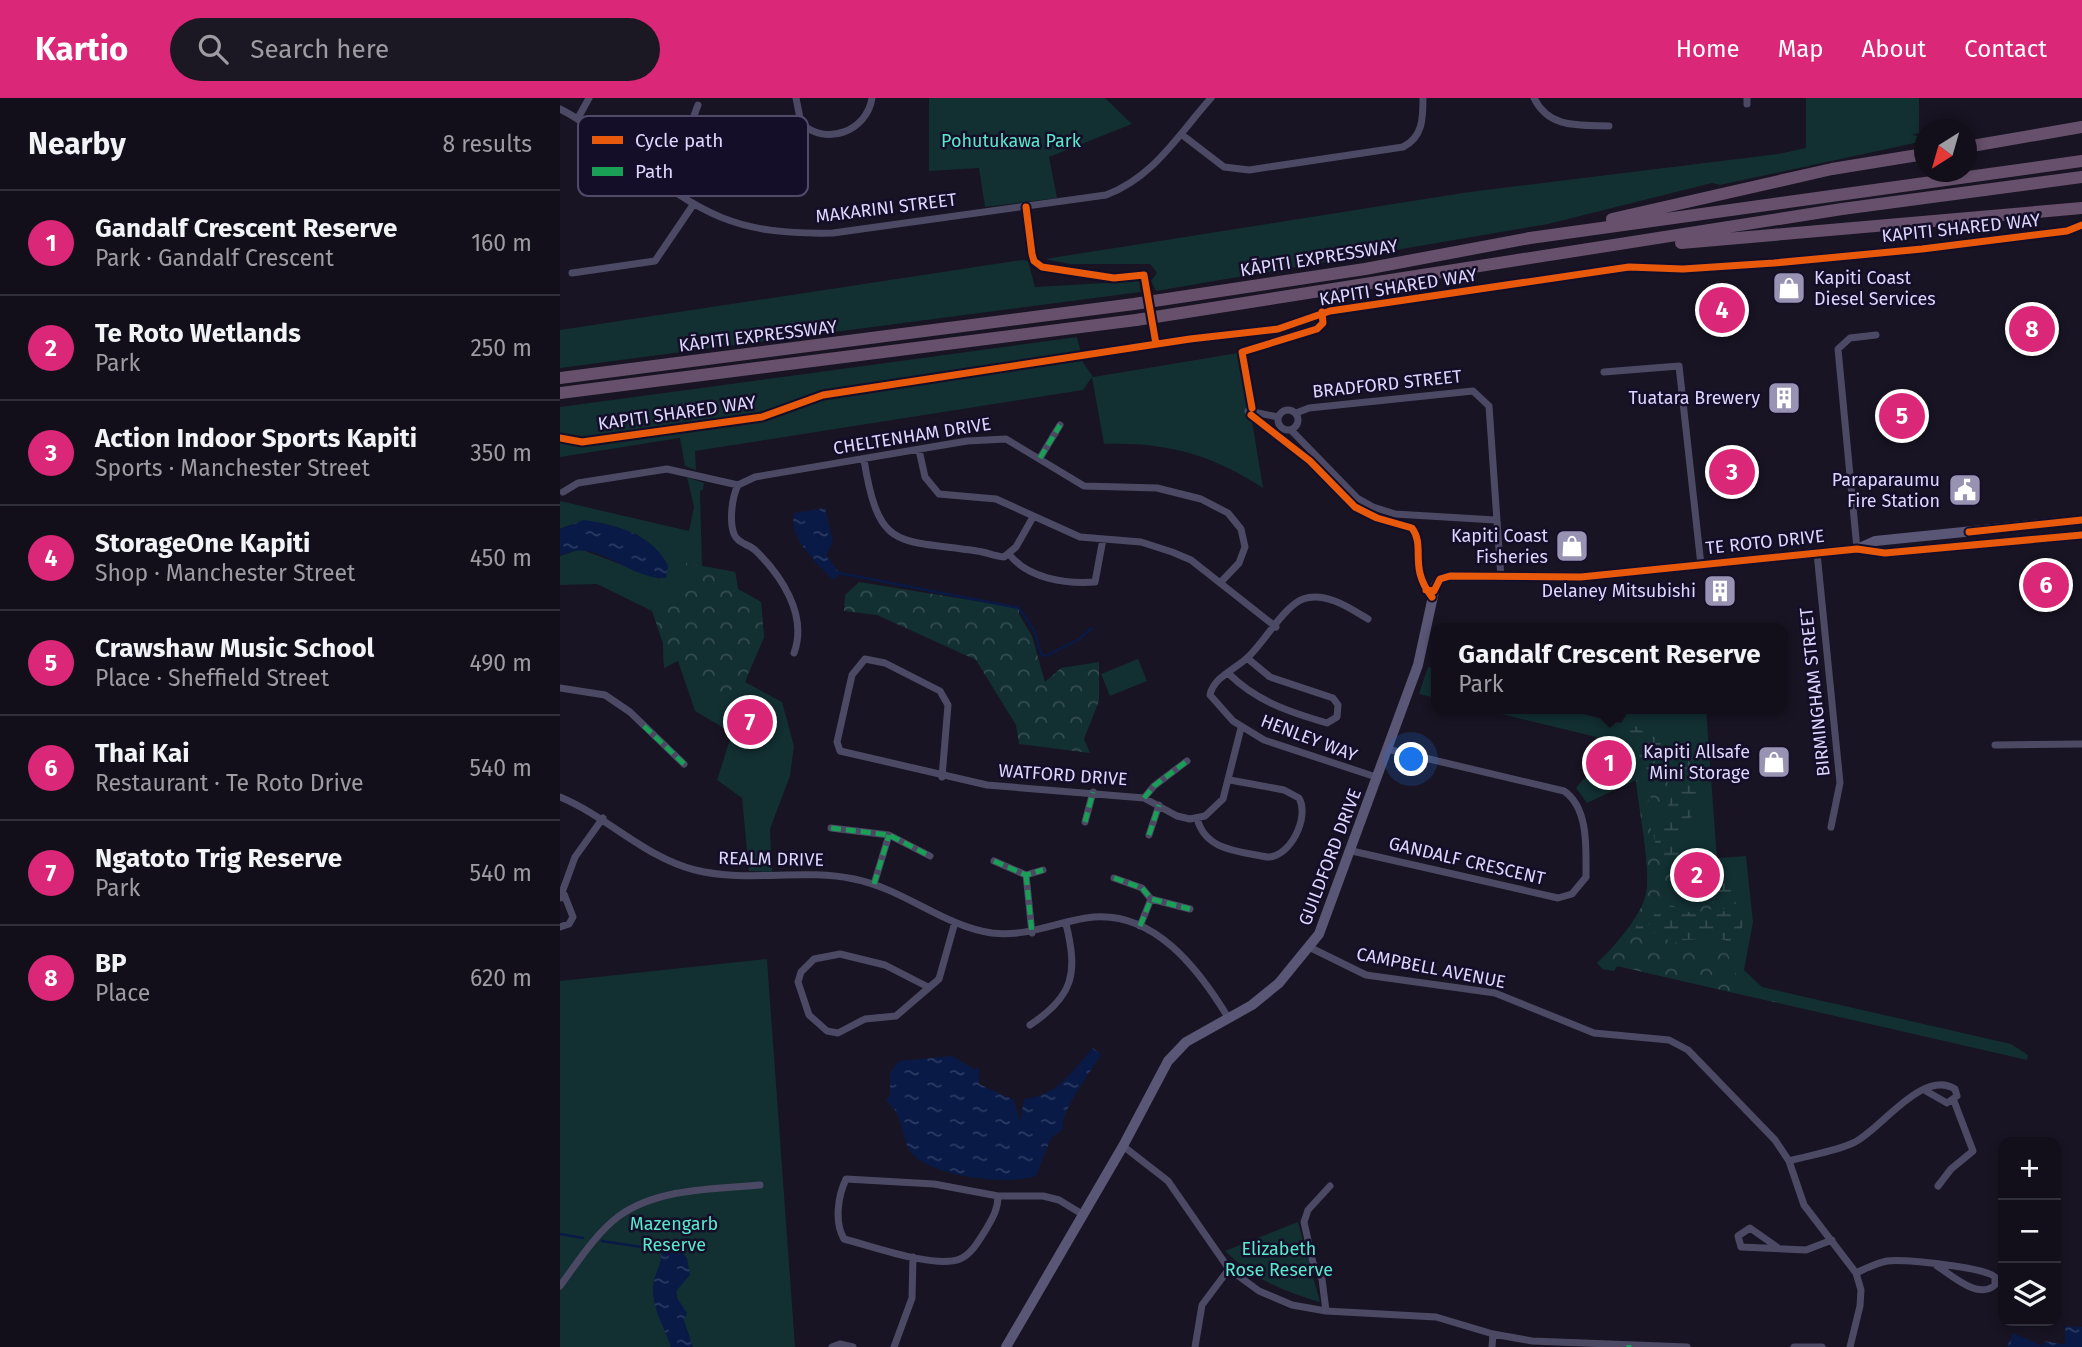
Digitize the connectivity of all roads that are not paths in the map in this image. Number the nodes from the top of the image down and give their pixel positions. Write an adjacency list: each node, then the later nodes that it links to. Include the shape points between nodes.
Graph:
1 (589, 98): 9 (street)
2 (796, 98): 11 (street)
3 (872, 98): 15 (street, via 861,122 844,132 829,135)
4 (1211, 98): 16 (street, MAKARINI STREET)
5 (1423, 98): 16 (street, via 1418,135 1403,147 1249,170 1224,167)
6 (1534, 98): 13 (street, via 1548,118 1561,124)
7 (698, 105): 10 (street)
8 (560, 109): 12 (street, MAKARINI STREET)
9 (579, 116)
10 (694, 116)
11 (799, 116)
12 (578, 118)
13 (1609, 126)
14 (2082, 127): 17 (highway)
15 (808, 129)
16 (1181, 134): 22 (street, MAKARINI STREET, via 1138,179 1093,198 833,233 743,227)
17 (1977, 145)
18 (1914, 156): 24 (highway, via 1780,180)
19 (2082, 160): 24 (highway, KĀPITI EXPRESSWAY)
20 (2082, 177): 25 (highway, KĀPITI EXPRESSWAY, via 1842,209)
21 (680, 196): 22 (street, MAKARINI STREET)
22 (693, 205): 26 (street, via 655,261)
23 (2082, 208): 25 (highway, via 1693,241)
24 (1530, 238): 29 (highway, KĀPITI EXPRESSWAY, via 1147,302)
25 (1508, 262): 30 (highway, KĀPITI EXPRESSWAY, via 1136,320)
26 (572, 273)
27 (1876, 335): 49 (street, via 1850,338 1838,349)
28 (1604, 372): 52 (street, via 1679,366)
29 (560, 378)
30 (560, 393)
31 (1248, 411): 33 (street, BRADFORD STREET)
32 (1296, 413): 33 (street, BRADFORD STREET, via 1286,410); 35 (street, BRADFORD STREET, via 1298,422); 42 (street, BRADFORD STREET, via 1474,391 1489,406)
33 (1278, 417): 35 (street, via 1280,427)
34 (1060, 425): 37 (street)
35 (1291, 430): 42 (street, via 1357,498 1373,507 1395,514)
36 (919, 450): 37 (street, CHELTENHAM DRIVE, via 1006,439); 38 (street, CHELTENHAM DRIVE); 41 (street, via 925,477 939,494 996,499)
37 (1040, 458): 55 (street, CHELTENHAM DRIVE, via 1084,485 1157,488 1201,499 1228,513 1241,528 1245,547 1239,563)
38 (864, 460): 39 (street, CHELTENHAM DRIVE, via 755,477); 51 (street, via 876,513 891,531 908,542 1003,557)
39 (738, 485): 40 (street, via 667,469 578,483); 58 (street, via 733,498 734,535 754,549 791,596 796,618)
40 (563, 492)
41 (1033, 517): 47 (street, via 1080,537); 51 (street)
42 (1494, 520): 54 (street, BRADFORD STREET)
43 (2079, 520): 44 (street, TE ROTO DRIVE); 46 (street)
44 (1969, 532): 48 (street); 49 (street, TE ROTO DRIVE, via 1875,541)
45 (2082, 535): 46 (street, TE ROTO DRIVE)
46 (2063, 537): 48 (street, TE ROTO DRIVE)
47 (1103, 539): 51 (street, via 1095,582 1060,582 1018,565); 55 (street, via 1142,542 1172,552 1191,560)
48 (1970, 545): 49 (street, TE ROTO DRIVE, via 1877,553)
49 (1857, 548): 50 (street, TE ROTO DRIVE)
50 (1817, 553): 52 (street, TE ROTO DRIVE); 78 (street, BIRMINGHAM STREET, via 1840,783)
51 (1009, 554)
52 (1701, 565): 54 (street, TE ROTO DRIVE, via 1581,577)
53 (1450, 576): 54 (street, TE ROTO DRIVE); 65 (street, GUILDFORD DRIVE, via 1435,587 1418,665)
54 (1501, 578)
55 (1220, 583): 57 (street)
56 (1368, 619): 57 (street, via 1323,598 1304,599 1292,606)
57 (1276, 627): 59 (street)
58 (794, 653)
59 (1247, 658): 60 (street); 60 (street, via 1270,677 1333,698 1337,717 1326,723 1283,710)
60 (1228, 673): 62 (street, HENLEY WAY, via 1211,690 1212,699)
61 (560, 688): 67 (street, via 605,695)
62 (1241, 728): 69 (street, HENLEY WAY, via 1276,745); 70 (street)
63 (2082, 744): 64 (street)
64 (1995, 745)
65 (1387, 749): 69 (street, GUILDFORD DRIVE); 82 (street, GANDALF CRESCENT, via 1564,791 1581,813 1586,877 1572,894 1558,898)
66 (1186, 761): 73 (street)
67 (684, 764)
68 (942, 777): 68 (street, WATFORD DRIVE, via 840,751 837,742 852,675 862,661 872,658 885,663 943,694 948,705); 71 (street, WATFORD DRIVE, via 987,785)
69 (1376, 778): 82 (street, GUILDFORD DRIVE)
70 (1230, 780): 76 (street, via 1214,810); 76 (street, via 1284,790 1299,798 1303,810 1286,850 1267,857 1220,847 1201,831)
71 (1093, 792): 73 (street, WATFORD DRIVE); 77 (street)
72 (560, 797): 75 (street, REALM DRIVE)
73 (1144, 798): 74 (street, WATFORD DRIVE)
74 (1159, 806): 76 (street, WATFORD DRIVE, via 1184,818); 81 (street)
75 (603, 818): 88 (street, REALM DRIVE, via 653,853 693,870 736,877 837,876); 89 (street, via 575,857)
76 (1197, 818)
77 (1085, 822)
78 (1831, 827)
79 (831, 828): 80 (street, REALM DRIVE)
80 (889, 835): 83 (street, REALM DRIVE); 88 (street)
81 (1149, 835)
82 (1352, 851): 97 (street, GUILDFORD DRIVE, via 1326,921)
83 (930, 856)
84 (994, 861): 86 (street)
85 (1043, 870): 86 (street)
86 (1026, 875): 96 (street)
87 (1114, 878): 90 (street, via 1142,888)
88 (874, 884): 92 (street, REALM DRIVE)
89 (562, 896): 95 (street, via 573,917)
90 (1151, 899): 91 (street); 94 (street)
91 (1190, 909)
92 (955, 922): 96 (street, REALM DRIVE, via 990,932); 98 (street, via 942,974)
93 (1066, 924): 94 (street, REALM DRIVE, via 1098,916); 96 (street, REALM DRIVE); 100 (street, via 1073,951 1072,978 1057,1004)
94 (1140, 926): 99 (street, REALM DRIVE, via 1163,939 1191,965)
95 (560, 928)
96 (1032, 933)
97 (1310, 947): 99 (street, GUILDFORD DRIVE, via 1279,983); 104 (street, CAMPBELL AVENUE, via 1366,975 1495,993 1594,1033 1678,1043 1775,1140)
98 (928, 987): 98 (street, via 896,1016 865,1019 838,1033 813,1022 797,982 814,959 840,954 885,965)
99 (1229, 1019): 103 (street, GUILDFORD DRIVE, via 1186,1042 1168,1061)
100 (1030, 1025)
101 (1926, 1091): 102 (street, via 1947,1104); 102 (street, via 1951,1086 1956,1093); 104 (street, via 1908,1097 1855,1143)
102 (1954, 1101): 107 (street, via 1973,1150)
103 (1123, 1146): 109 (street, GUILDFORD DRIVE); 114 (street, via 1168,1181)
104 (1788, 1161): 110 (street, CAMPBELL AVENUE, via 1804,1205)
105 (760, 1185): 116 (street, via 684,1192 620,1216)
106 (1331, 1186): 117 (street, via 1308,1210 1304,1222 1322,1279)
107 (1938, 1186)
108 (999, 1196): 109 (street, via 1043,1196); 112 (street, via 977,1244 961,1258); 112 (street, via 934,1184 846,1179 839,1193 839,1230 844,1239)
109 (1082, 1214): 123 (street, GUILDFORD DRIVE)
110 (1832, 1240): 111 (street, via 1806,1250); 115 (street, CAMPBELL AVENUE)
111 (1777, 1247): 111 (street, via 1741,1247 1738,1236 1750,1228)
112 (913, 1257): 122 (street, via 912,1298)
113 (1937, 1266): 113 (street, via 1976,1290 1995,1285 1995,1278 1978,1268); 115 (street, via 1887,1261)
114 (1229, 1269): 117 (street, via 1259,1291 1292,1306); 124 (street, via 1202,1305)
115 (1856, 1273): 129 (street, via 1861,1290)
116 (560, 1286)
117 (1326, 1311): 118 (street, via 1436,1317)
118 (1493, 1334): 119 (street, via 1543,1342); 125 (street)
119 (1629, 1346): 126 (street)
120 (832, 1347): 121 (street)
121 (853, 1347)
122 (894, 1347)
123 (1006, 1347)
124 (1195, 1347)
125 (1492, 1347)
126 (1687, 1347)
127 (1794, 1347): 128 (street)
128 (1822, 1347)
129 (1850, 1347)

